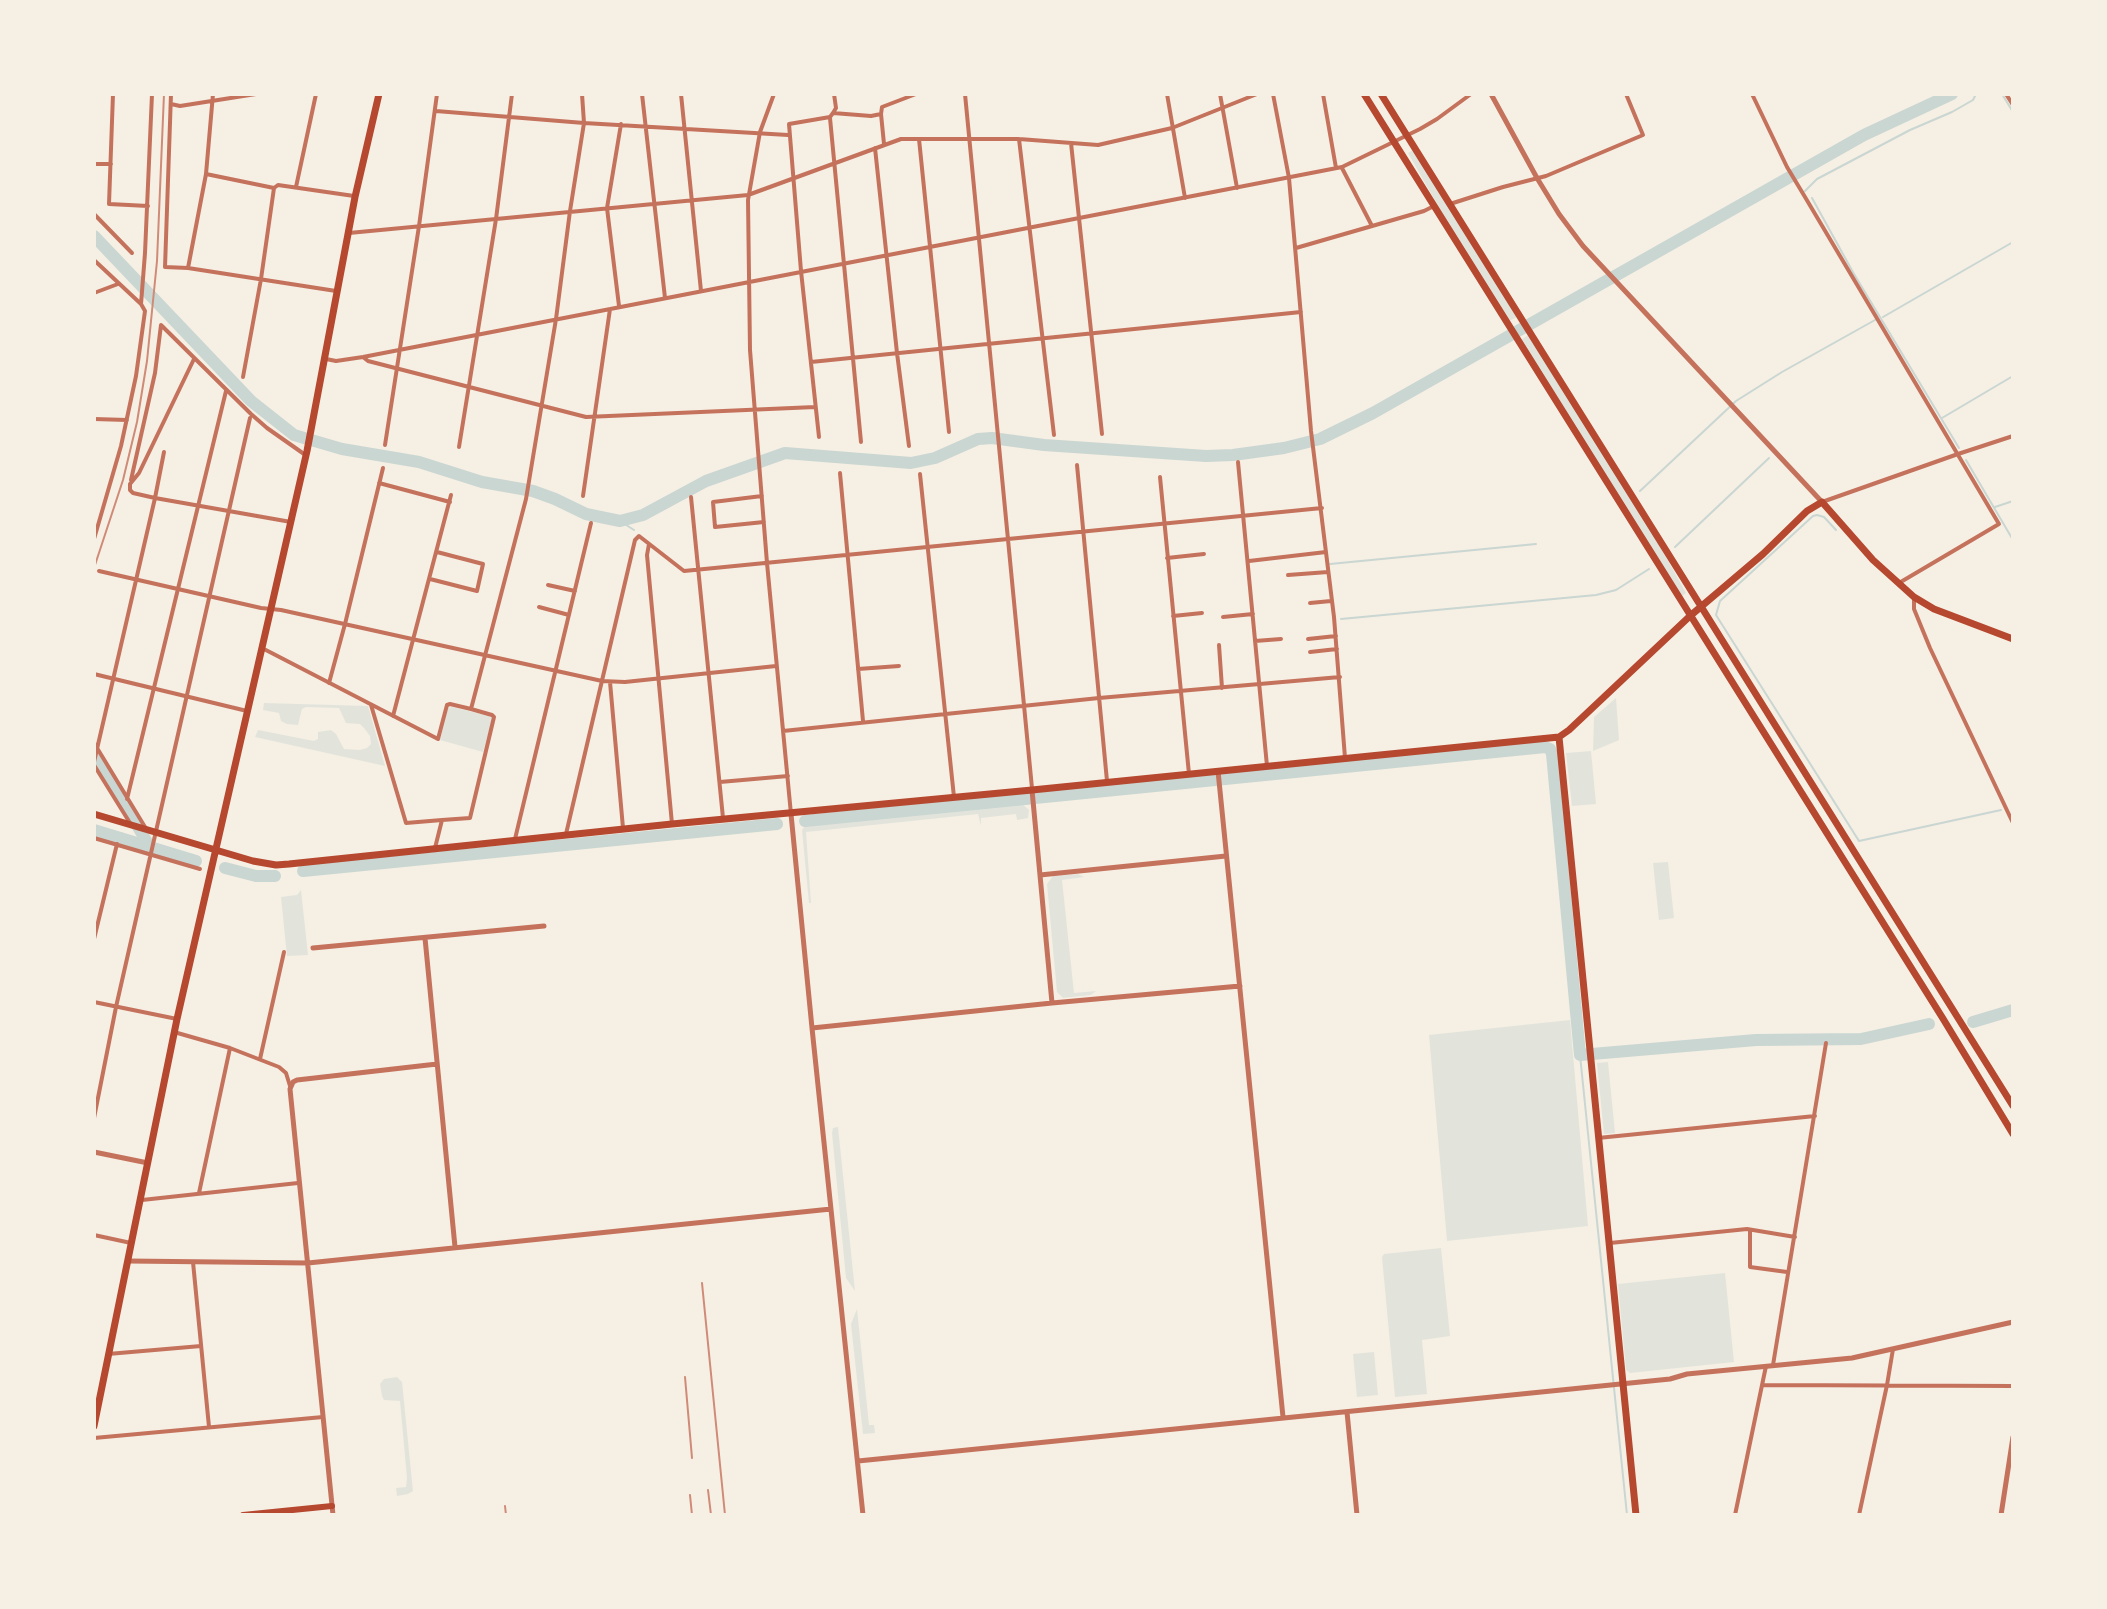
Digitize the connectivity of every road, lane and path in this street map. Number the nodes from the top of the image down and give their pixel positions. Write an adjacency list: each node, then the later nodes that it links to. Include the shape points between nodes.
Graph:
1 (113, 94): 53 (street)
2 (152, 94): 68 (street)
3 (171, 94): 29 (street)
4 (256, 94): 28 (street)
5 (316, 94): 59 (street)
6 (379, 94): 63 (main road)
7 (437, 94): 32 (street)
8 (512, 94): 35 (street)
9 (582, 94): 36 (street)
10 (642, 94): 38 (street)
11 (681, 94): 40 (street)
12 (774, 94): 41 (street)
13 (834, 94): 34 (street)
14 (916, 94): 33 (street, via 885,105)
15 (965, 94): 46 (street)
16 (1167, 94): 39 (street)
17 (1220, 94): 31 (street)
18 (1257, 94): 31 (street)
19 (1273, 94): 57 (street)
20 (1323, 94): 54 (street)
21 (1364, 94): 47 (main road)
22 (1381, 94): 43 (main road)
23 (1471, 94): 43 (street)
24 (1491, 94): 58 (street)
25 (1626, 94): 58 (street, via 1643,135)
26 (1752, 94): 134 (street, via 1796,182)
27 (2006, 94): 30 (street)
28 (213, 97): 29 (street); 55 (street)
29 (171, 104): 86 (street, via 165,267)
30 (2013, 105)
31 (1222, 108): 39 (street); 61 (street)
32 (436, 111): 35 (street); 75 (street)
33 (881, 114): 34 (street); 49 (street)
34 (832, 115): 42 (street, via 789,124); 51 (street)
35 (510, 117): 36 (street); 74 (street)
36 (584, 123): 37 (street); 71 (street)
37 (621, 124): 38 (street); 70 (street)
38 (646, 126): 40 (street); 66 (street)
39 (1172, 128): 48 (street, via 1098,145); 64 (street)
40 (684, 129): 41 (street); 65 (street)
41 (760, 132): 42 (street); 62 (street)
42 (789, 135): 56 (street)
43 (1405, 135): 47 (street); 67 (main road)
44 (919, 139): 46 (street); 49 (street); 80 (street)
45 (1019, 139): 46 (street); 48 (street); 77 (street)
46 (969, 140): 79 (street)
47 (1394, 141): 54 (street); 69 (main road)
48 (1071, 143): 73 (street)
49 (884, 145): 50 (street)
50 (875, 148): 51 (street); 83 (street)
51 (835, 162): 56 (street); 85 (street)
52 (94, 164): 53 (street)
53 (111, 164): 68 (street, via 109,204)
54 (1339, 168): 57 (street); 76 (street)
55 (206, 174): 60 (street); 86 (street)
56 (793, 178): 62 (street); 87 (street)
57 (1289, 178): 61 (street); 81 (street)
58 (1537, 178): 67 (street); 147 (street, via 1583,246)
59 (296, 187): 60 (street); 63 (street)
60 (274, 188): 88 (street)
61 (1237, 188): 64 (street)
62 (748, 195): 65 (street); 89 (street)
63 (355, 197): 78 (main road)
64 (1185, 198): 73 (street)
65 (693, 200): 66 (street); 91 (street)
66 (654, 203): 70 (street); 94 (street)
67 (1450, 204): 183 (main road)
68 (148, 206): 95 (street)
69 (1434, 206): 76 (street); 189 (main road)
70 (607, 208): 71 (street); 96 (street)
71 (570, 211): 74 (street); 99 (street)
72 (94, 214): 82 (street)
73 (1078, 218): 77 (street); 101 (street)
74 (496, 219): 75 (street); 100 (street)
75 (419, 226): 78 (street); 104 (street)
76 (1372, 226): 81 (street)
77 (1029, 227): 79 (street); 102 (street)
78 (349, 233): 92 (main road)
79 (978, 238): 80 (street); 103 (street)
80 (930, 247): 83 (street); 105 (street)
81 (1296, 248): 98 (street)
82 (132, 253)
83 (886, 256): 85 (street); 106 (street)
84 (94, 260): 90 (street)
85 (844, 263): 87 (street); 108 (street)
86 (188, 268): 88 (street)
87 (801, 271): 89 (street); 111 (street)
88 (261, 279): 92 (street); 113 (street)
89 (749, 281): 91 (street); 118 (street)
90 (118, 284): 93 (street); 95 (street)
91 (701, 291): 94 (street)
92 (338, 292): 110 (main road)
93 (94, 293)
94 (665, 298): 96 (street)
95 (141, 302): 122 (street, via 145,311)
96 (619, 306): 97 (street)
97 (610, 308): 99 (street); 120 (street)
98 (1301, 312): 101 (street); 149 (street)
99 (556, 319): 100 (street); 116 (street)
100 (477, 334): 104 (street); 114 (street)
101 (1090, 334): 102 (street); 124 (street)
102 (1044, 338): 103 (street); 125 (street)
103 (988, 344): 105 (street); 157 (street)
104 (400, 349): 107 (street); 112 (street)
105 (940, 349): 106 (street); 123 (street)
106 (897, 353): 108 (street); 130 (street)
107 (363, 357): 110 (street); 112 (street)
108 (853, 358): 111 (street); 128 (street)
109 (194, 359): 115 (street); 142 (street); 142 (street, via 161,325)
110 (326, 359): 133 (main road)
111 (811, 362): 117 (street)
112 (398, 368): 114 (street); 129 (street)
113 (243, 377)
114 (468, 387): 116 (street); 131 (street)
115 (226, 391): 133 (street, via 267,428); 148 (street)
116 (540, 405): 120 (street); 202 (street, via 527,497)
117 (815, 407): 118 (street); 127 (street)
118 (756, 410): 120 (street); 144 (street)
119 (250, 418): 150 (street)
120 (595, 418): 143 (street)
121 (94, 419): 122 (street)
122 (127, 420): 158 (street)
123 (949, 432)
124 (1102, 434)
125 (1054, 435)
126 (2013, 436): 134 (street)
127 (819, 437)
128 (861, 442)
129 (385, 445)
130 (909, 446)
131 (459, 447)
132 (164, 452): 146 (street)
133 (307, 453): 152 (main road)
134 (1958, 454): 147 (street); 174 (street, via 1999,524)
135 (1238, 462): 151 (street)
136 (1077, 465): 156 (street)
137 (383, 468): 141 (street)
138 (840, 473): 164 (street)
139 (920, 474): 160 (street)
140 (1160, 477): 155 (street)
141 (379, 483): 161 (street, via 450,498); 191 (street)
142 (130, 484): 146 (street, via 133,493)
143 (583, 496)
144 (762, 496): 153 (street); 153 (street, via 713,502 715,527)
145 (691, 497): 168 (street)
146 (155, 498): 148 (street); 173 (street)
147 (1822, 502): 174 (main road); 183 (main road)
148 (198, 505): 150 (street); 176 (street)
149 (1322, 508): 151 (street); 162 (street)
150 (229, 510): 152 (street); 178 (street)
151 (1244, 516): 155 (street); 166 (street)
152 (291, 522): 184 (main road)
153 (764, 522): 167 (street)
154 (591, 523): 177 (street)
155 (1164, 524): 156 (street); 165 (street)
156 (1084, 532): 157 (street); 220 (street)
157 (1007, 538): 160 (street); 222 (street)
158 (94, 539)
159 (649, 543): 168 (street, via 684,571); 210 (street); 212 (street, via 639,536 635,540)
160 (927, 546): 164 (street); 225 (street)
161 (437, 552): 172 (street); 172 (street, via 483,564 477,591)
162 (1326, 552): 166 (street); 170 (street)
163 (1204, 554): 165 (street)
164 (849, 555): 167 (street); 205 (street)
165 (1167, 558): 188 (street)
166 (1248, 561): 186 (street)
167 (767, 563): 168 (street); 203 (street)
168 (699, 570): 207 (street)
169 (99, 571): 173 (street)
170 (1328, 572): 171 (street); 180 (street)
171 (1288, 575)
172 (430, 579): 196 (street)
173 (137, 580): 176 (street); 211 (street)
174 (1899, 583): 179 (main road)
175 (548, 585): 177 (street)
176 (179, 589): 178 (street); 217 (street)
177 (575, 591): 187 (street)
178 (210, 597): 184 (street); 219 (street)
179 (1914, 597): 195 (main road); 246 (street, via 1930,648)
180 (1331, 601): 181 (street); 192 (street)
181 (1310, 603)
182 (539, 607): 187 (street)
183 (1701, 607): 189 (main road); 279 (main road)
184 (271, 609): 191 (street); 199 (main road)
185 (1202, 613): 188 (street)
186 (1253, 614): 190 (street); 197 (street)
187 (569, 615): 206 (street)
188 (1173, 616): 218 (street)
189 (1690, 616): 229 (main road); 282 (main road)
190 (1223, 617)
191 (345, 624): 196 (street); 214 (street)
192 (1336, 636): 194 (street); 200 (street)
193 (1281, 639): 197 (street)
194 (1308, 639)
195 (2013, 639)
196 (414, 640): 202 (street); 226 (street)
197 (1255, 641): 215 (street)
198 (1219, 645): 216 (street)
199 (262, 648): 214 (street); 224 (main road)
200 (1337, 649): 201 (street); 209 (street)
201 (1310, 652)
202 (484, 655): 206 (street); 223 (street)
203 (776, 666): 207 (street); 228 (street)
204 (899, 666): 205 (street)
205 (858, 669): 227 (street)
206 (555, 672): 212 (street); 254 (street)
207 (709, 673): 210 (street); 237 (street)
208 (94, 674): 211 (street)
209 (1340, 677): 215 (street); 231 (street)
210 (659, 678): 213 (street); 247 (street)
211 (113, 679): 217 (street); 230 (street)
212 (602, 681): 213 (street); 252 (street)
213 (610, 682): 250 (street)
214 (329, 683): 221 (street)
215 (1260, 684): 216 (street); 233 (street)
216 (1222, 688): 218 (street)
217 (154, 689): 219 (street); 241 (street)
218 (1180, 693): 220 (street); 235 (street)
219 (186, 697): 224 (street); 251 (street)
220 (1099, 698): 222 (street); 238 (street)
221 (371, 705): 226 (street); 244 (street, via 406,823)
222 (1023, 706): 225 (street); 239 (street)
223 (471, 709): 226 (street, via 447,705 438,739); 244 (street, via 494,717 470,818)
224 (248, 711): 257 (main road)
225 (944, 714): 227 (street); 240 (street)
226 (393, 716)
227 (863, 723): 228 (street)
228 (783, 731): 236 (street)
229 (1559, 737): 231 (main road); 283 (main road)
230 (96, 748): 232 (street); 241 (street)
231 (1345, 758): 233 (main road)
232 (94, 762): 248 (street)
233 (1267, 766): 234 (main road)
234 (1219, 773): 235 (main road); 259 (street)
235 (1189, 774): 238 (main road)
236 (788, 776): 237 (street); 243 (street)
237 (720, 782): 245 (street)
238 (1107, 783): 239 (main road)
239 (1032, 793): 240 (main road); 261 (street)
240 (954, 797): 243 (main road)
241 (127, 799): 249 (street)
242 (94, 814): 248 (main road)
243 (791, 814): 245 (main road); 272 (street)
244 (442, 820): 256 (street)
245 (723, 820): 247 (main road)
246 (2013, 823)
247 (672, 824): 250 (main road)
248 (131, 825): 249 (main road)
249 (146, 829): 251 (main road)
250 (623, 830): 252 (main road)
251 (155, 832): 257 (main road); 258 (street)
252 (565, 836): 254 (main road)
253 (94, 838): 255 (street)
254 (515, 842): 256 (main road)
255 (117, 844): 258 (street); 264 (street)
256 (435, 848): 257 (main road, via 276,865)
257 (215, 850): 271 (main road)
258 (151, 854): 260 (street); 270 (street)
259 (1226, 856): 261 (street); 267 (street)
260 (200, 869)
261 (1040, 875): 269 (street)
262 (544, 926): 263 (street)
263 (425, 938): 265 (street); 277 (street)
264 (94, 939)
265 (313, 948)
266 (284, 952): 276 (street)
267 (1240, 986): 269 (street); 311 (street)
268 (94, 1002): 270 (street)
269 (1052, 1003): 272 (street)
270 (116, 1007): 271 (street); 281 (street)
271 (177, 1019): 273 (main road)
272 (812, 1028): 289 (street)
273 (174, 1032): 275 (street); 285 (main road)
274 (1826, 1043): 280 (street)
275 (230, 1048): 276 (street); 287 (street)
276 (260, 1059): 278 (street, via 282,1069)
277 (437, 1064): 278 (street, via 297,1080); 295 (street)
278 (290, 1089): 286 (street)
279 (2013, 1106)
280 (1815, 1116): 283 (street); 292 (street)
281 (94, 1118)
282 (2013, 1134)
283 (1598, 1138): 294 (main road)
284 (94, 1152): 285 (street)
285 (148, 1163): 288 (main road)
286 (298, 1183): 287 (street); 298 (street)
287 (199, 1193): 288 (street)
288 (140, 1200): 293 (main road)
289 (831, 1209): 295 (street); 316 (street)
290 (1750, 1230): 292 (street); 294 (street); 299 (street, via 1750,1267)
291 (94, 1235): 293 (street)
292 (1795, 1237): 299 (street)
293 (131, 1243): 296 (main road)
294 (1608, 1243): 305 (main road)
295 (455, 1247): 298 (street)
296 (128, 1261): 297 (street); 303 (main road)
297 (193, 1262): 298 (street); 301 (street)
298 (308, 1263): 310 (street)
299 (1787, 1272): 304 (street)
300 (2013, 1322): 302 (street)
301 (201, 1346): 303 (street); 313 (street)
302 (1893, 1349): 304 (street); 307 (street)
303 (108, 1354): 312 (main road)
304 (1770, 1366): 305 (street); 306 (street)
305 (1623, 1384): 309 (street); 322 (main road)
306 (1763, 1385): 307 (street); 323 (street)
307 (1887, 1385): 308 (street); 324 (street)
308 (2013, 1386)
309 (1347, 1412): 311 (street); 321 (street)
310 (323, 1417): 313 (street); 317 (street)
311 (1283, 1417): 316 (street)
312 (94, 1426)
313 (209, 1427): 314 (street)
314 (94, 1438)
315 (2013, 1440): 325 (street)
316 (858, 1461): 320 (street)
317 (332, 1506): 318 (main road); 319 (street)
318 (243, 1515)
319 (333, 1515)
320 (863, 1515)
321 (1357, 1515)
322 (1636, 1515)
323 (1735, 1515)
324 (1859, 1515)
325 (2001, 1515)

